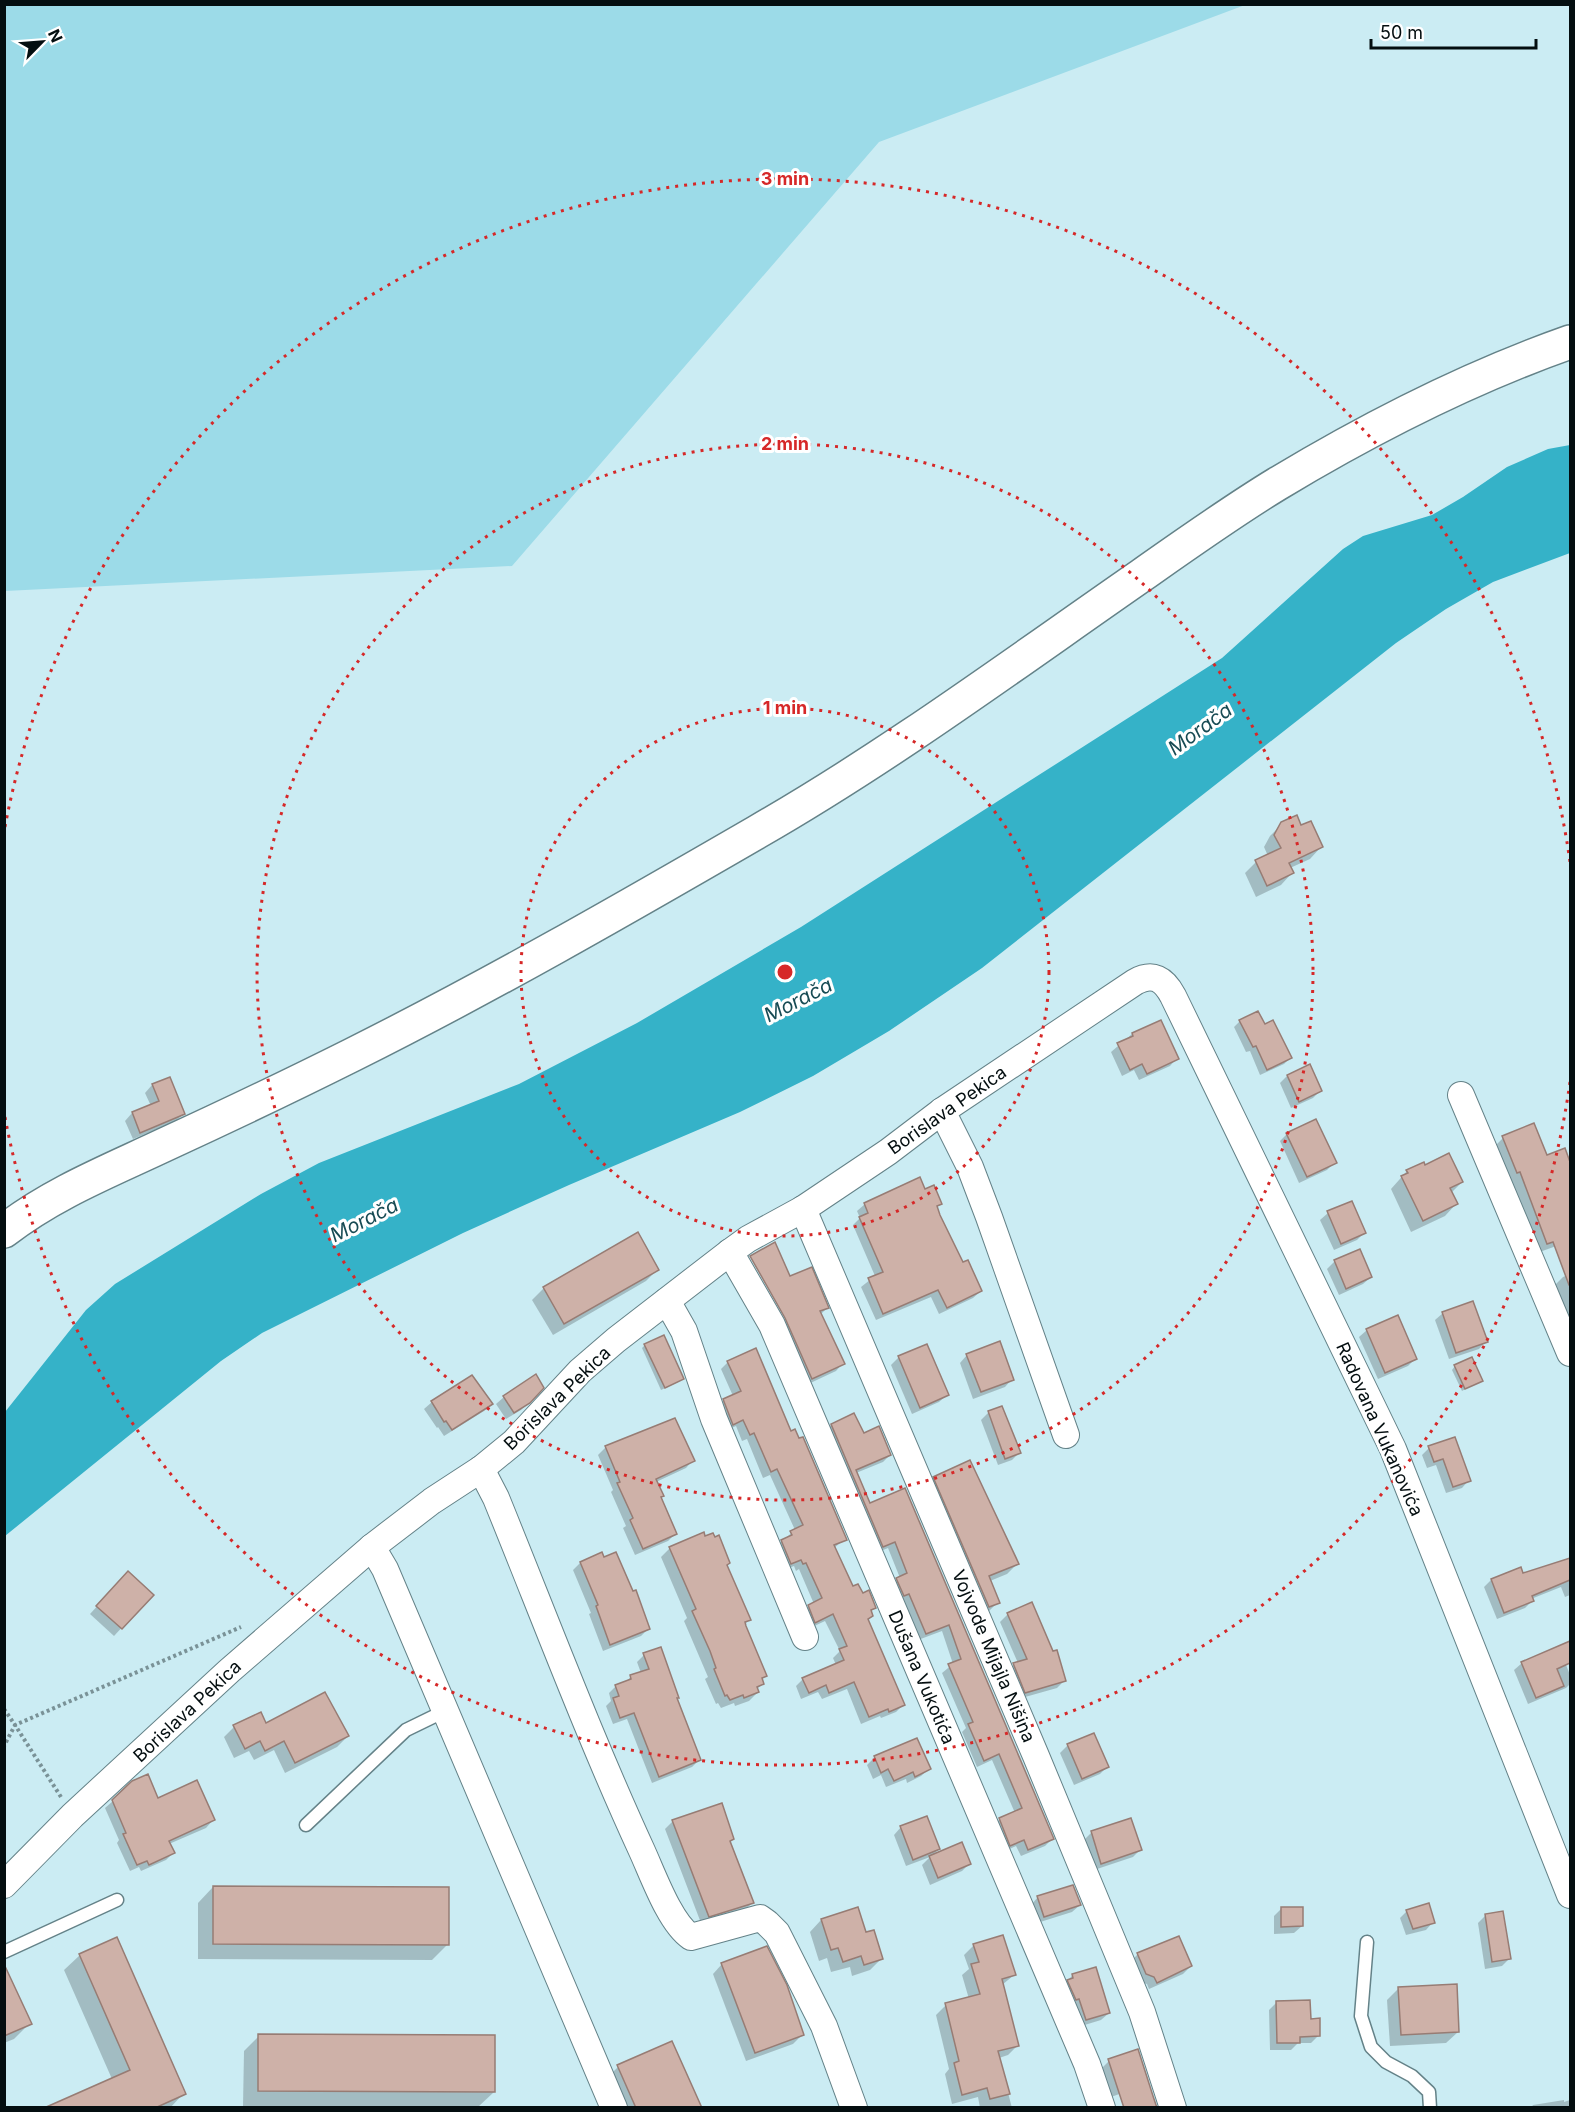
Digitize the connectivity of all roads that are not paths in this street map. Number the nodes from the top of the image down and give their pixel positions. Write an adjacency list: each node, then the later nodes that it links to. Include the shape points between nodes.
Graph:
1 (1570, 342): 6 (main road, via 1426,402 1292,475 1231,513 945,713 764,829 410,1025 63,1192)
2 (1158, 978): 4 (street, Borislava Pekica, via 1135,982); 17 (street, Radovana Vukanovića, via 1173,996 1393,1449)
3 (1461, 1095): 9 (street)
4 (942, 1111): 5 (street, Borislava Pekica); 10 (street, via 989,1216)
5 (804, 1209): 7 (street, Borislava Pekica); 24 (street, Vojvode Mijajla Nišina, via 1133,1990)
6 (4, 1230)
7 (730, 1252): 8 (street, Borislava Pekica); 23 (street, Dušana Vukotića, via 772,1325 1087,2064)
8 (668, 1301): 11 (street, Borislava Pekica, via 579,1371 514,1442); 13 (street, via 684,1332 714,1419)
9 (1570, 1353)
10 (1066, 1435)
11 (481, 1469): 12 (street, Borislava Pekica); 22 (street, via 663,1898 684,1932 692,1937 760,1918 777,1933 824,2026)
12 (372, 1547): 14 (street); 16 (street, Borislava Pekica, via 72,1816)
13 (804, 1637)
14 (445, 1711): 15 (lane, via 406,1730); 21 (street)
15 (306, 1825)
16 (4, 1885)
17 (1570, 1895)
18 (117, 1900): 20 (lane)
19 (1366, 1942): 25 (lane, via 1361,2016 1371,2047 1429,2092)
20 (4, 1952)
21 (614, 2108)
22 (854, 2108)
23 (1102, 2108)
24 (1173, 2108)
25 (1430, 2108)

